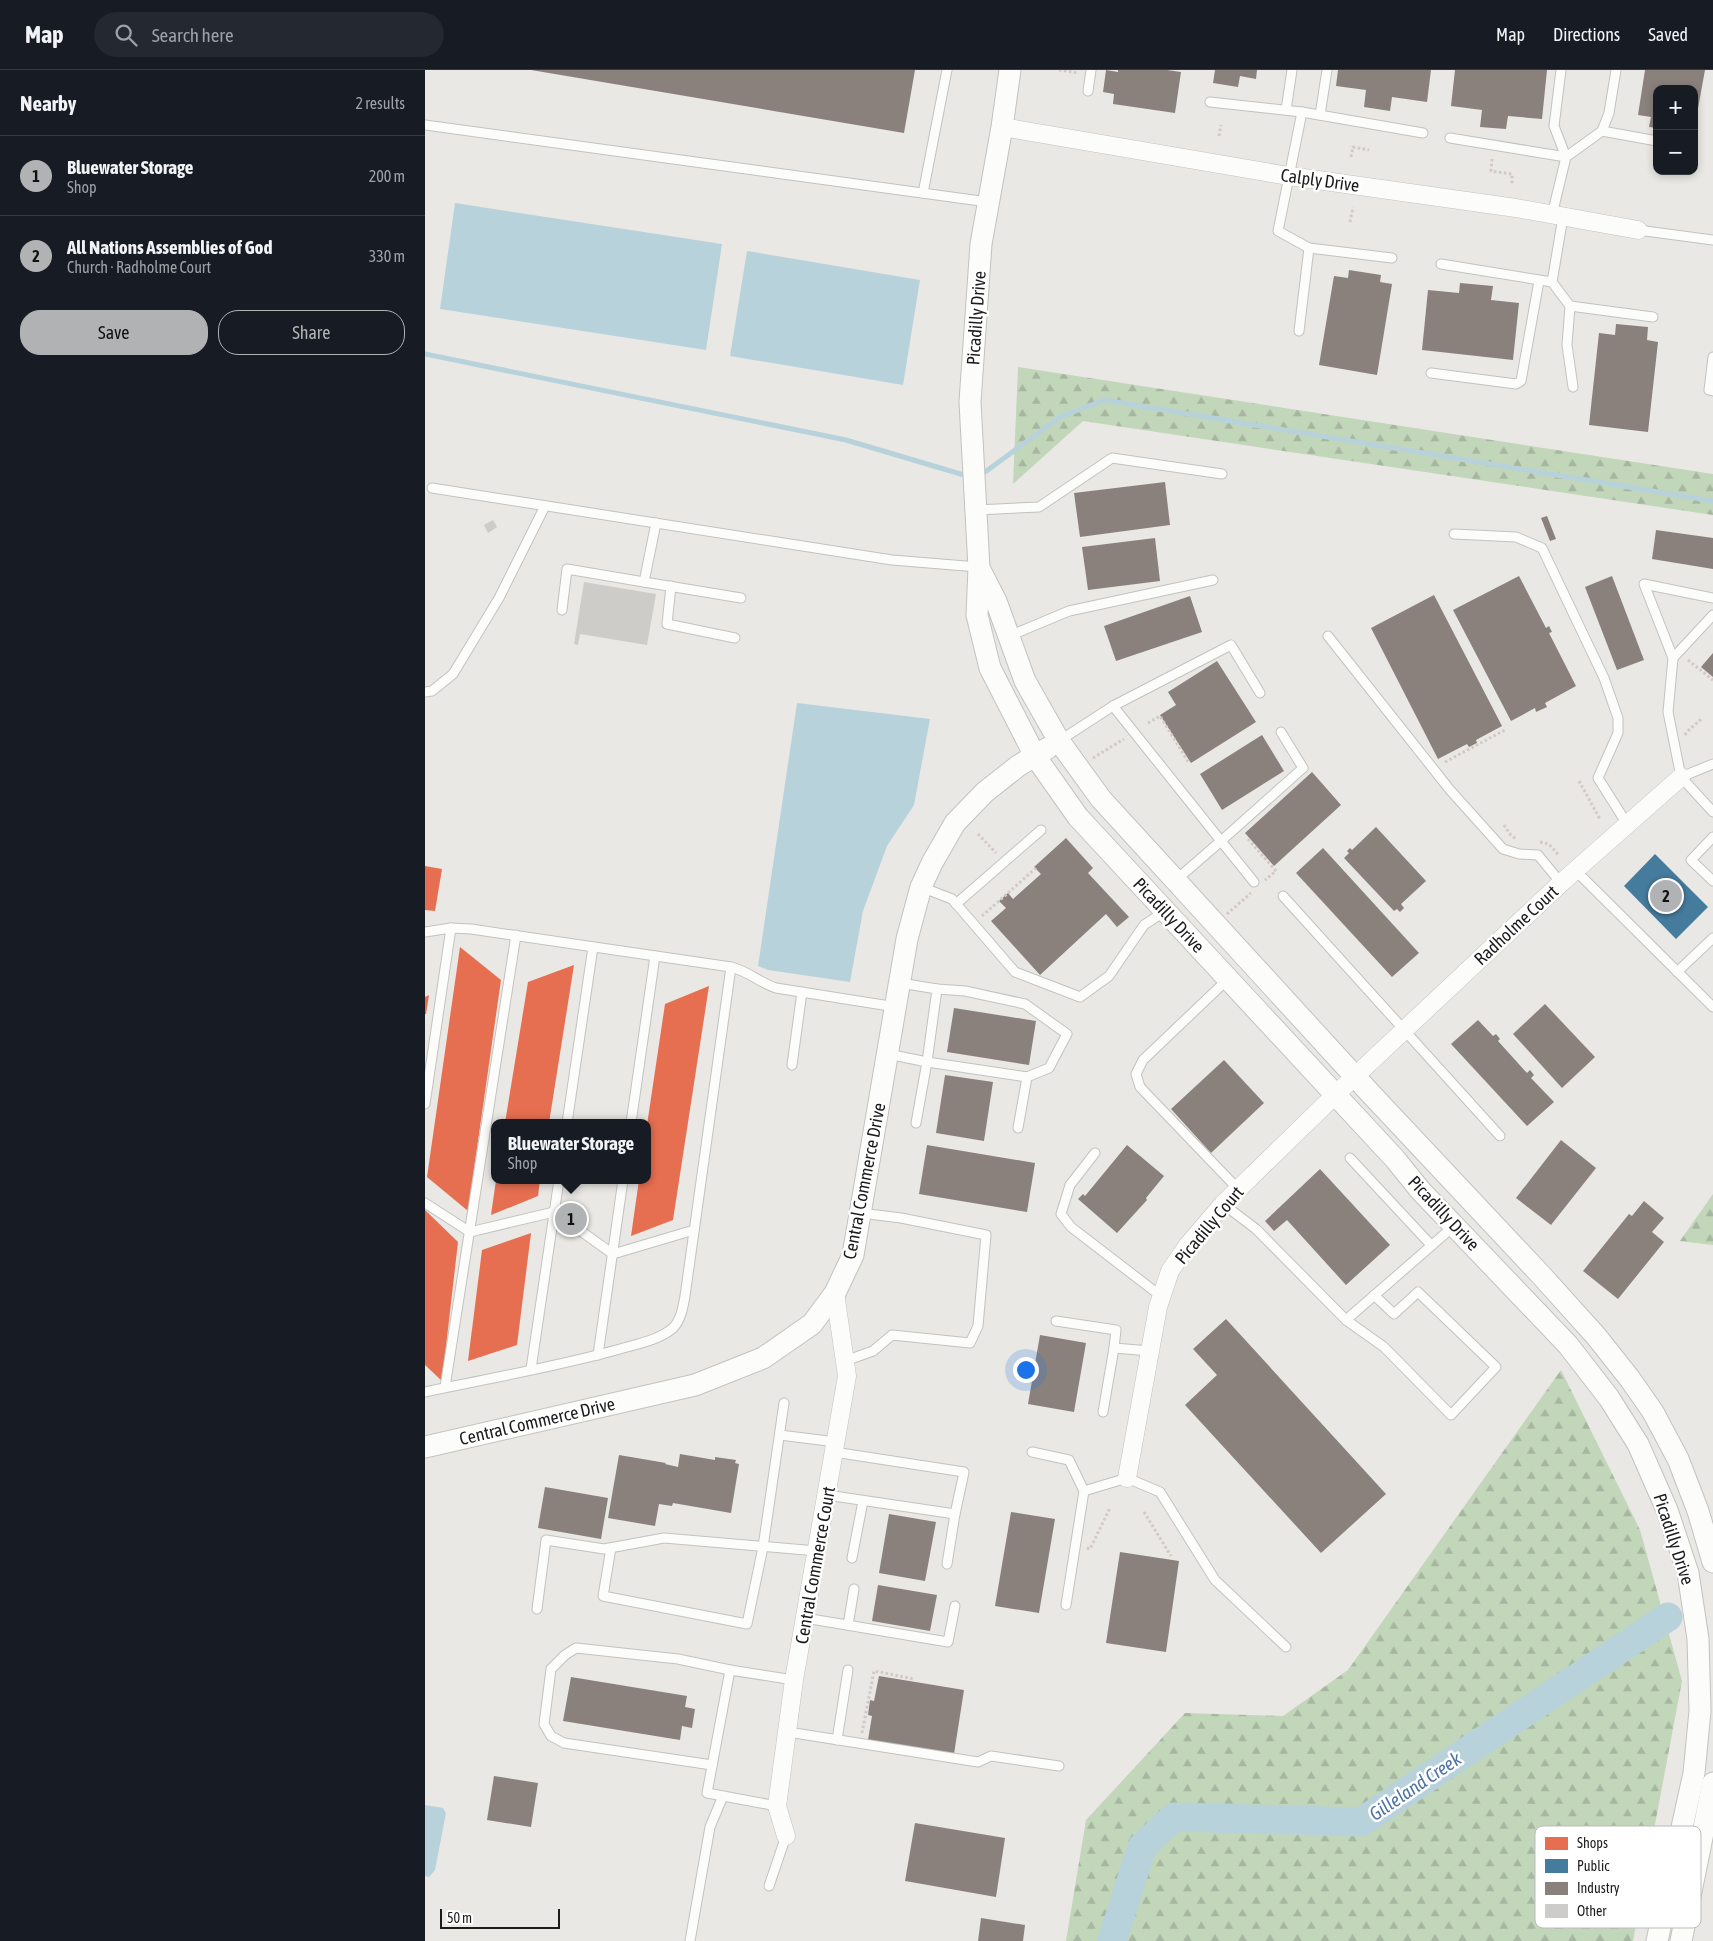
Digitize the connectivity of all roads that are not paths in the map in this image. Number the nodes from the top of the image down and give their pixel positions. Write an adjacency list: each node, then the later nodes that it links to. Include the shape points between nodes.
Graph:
1 (947, 70): 21 (lane)
2 (1010, 70): 14 (street, Picadilly Drive)
3 (1091, 70): 8 (lane)
4 (1292, 70): 10 (lane)
5 (1327, 70): 12 (lane)
6 (1561, 70): 19 (lane, via 1554,126)
7 (1616, 70): 15 (lane, via 1609,114)
8 (1089, 91)
9 (1210, 102): 10 (lane)
10 (1286, 110): 11 (lane)
11 (1302, 112): 12 (lane); 20 (lane)
12 (1320, 115): 16 (lane)
13 (425, 125): 21 (lane)
14 (1003, 127): 20 (street, Calply Drive); 22 (street, Picadilly Drive)
15 (1602, 131): 18 (lane); 19 (lane)
16 (1423, 133)
17 (1450, 138): 19 (lane)
18 (1653, 140)
19 (1566, 157): 23 (lane)
20 (1289, 176): 23 (street, Calply Drive); 26 (lane, via 1278,231)
21 (923, 193): 22 (lane)
22 (988, 202): 41 (street, Picadilly Drive, via 981,244 970,402)
23 (1557, 216): 24 (street, Calply Drive); 30 (lane)
24 (1638, 230): 25 (lane)
25 (1713, 240)
26 (1309, 248): 27 (lane); 33 (lane)
27 (1391, 258)
28 (1441, 264): 29 (lane)
29 (1539, 281): 30 (lane); 35 (lane, via 1521,381 1516,384)
30 (1552, 282): 31 (lane)
31 (1570, 306): 32 (lane); 36 (lane, via 1567,346)
32 (1653, 316)
33 (1299, 331)
34 (1713, 357): 37 (lane, via 1709,390)
35 (1431, 373)
36 (1573, 387)
37 (1713, 391)
38 (1222, 474): 41 (lane, via 1112,458 1039,508)
39 (431, 488): 40 (lane)
40 (545, 506): 42 (lane); 56 (lane, via 499,598 453,674 432,691)
41 (976, 510): 44 (street, Picadilly Drive)
42 (656, 523): 44 (lane, via 892,560); 46 (lane)
43 (1454, 534): 65 (lane, via 1516,537 1542,548 1604,678 1618,718 1618,733 1598,778)
44 (979, 568): 52 (street, Picadilly Drive, via 996,601); 61 (street, Picadilly Drive, via 977,615 990,668)
45 (1213, 580): 52 (lane, via 1069,611)
46 (645, 582): 47 (lane); 50 (lane, via 567,570)
47 (671, 586): 48 (lane); 54 (lane, via 667,624)
48 (741, 598)
49 (1713, 598): 55 (lane, via 1644,584)
50 (562, 610)
51 (1713, 615): 55 (lane)
52 (1008, 636): 60 (street, Picadilly Drive, via 1025,681)
53 (1328, 636): 73 (lane, via 1450,790 1503,849 1538,855)
54 (735, 638)
55 (1673, 658): 63 (lane, via 1668,712)
56 (425, 692)
57 (1260, 693): 58 (lane, via 1231,645)
58 (1113, 706): 60 (lane); 68 (lane)
59 (1281, 732): 68 (lane, via 1303,768)
60 (1059, 741): 61 (street, Central Commerce Drive); 70 (street, Picadilly Drive, via 1101,799)
61 (1035, 756): 74 (street, Central Commerce Drive, via 985,792 955,823); 77 (street, Picadilly Drive, via 1078,817)
62 (1713, 764): 63 (lane)
63 (1681, 777): 64 (lane); 65 (street, Radholme Court)
64 (1713, 812)
65 (1627, 824): 69 (street, Radholme Court)
66 (1041, 830): 76 (lane)
67 (1713, 837): 71 (lane, via 1691,860)
68 (1221, 841): 70 (lane); 72 (lane)
69 (1575, 870): 73 (street, Radholme Court); 85 (lane)
70 (1176, 880): 96 (street, Picadilly Drive)
71 (1713, 881)
72 (1254, 882)
73 (1561, 883): 92 (street, Radholme Court)
74 (921, 887): 76 (lane, via 952,899); 87 (street, Central Commerce Drive, via 907,939)
75 (1283, 896): 92 (lane)
76 (956, 904): 77 (lane, via 1015,972 1080,997 1109,976 1144,925)
77 (1165, 911): 86 (street, Picadilly Drive)
78 (451, 928): 79 (lane); 80 (lane); 99 (lane)
79 (425, 932)
80 (516, 935): 82 (lane); 116 (lane)
81 (1713, 938): 85 (lane)
82 (593, 947): 83 (lane); 100 (lane)
83 (655, 956): 84 (lane); 101 (lane)
84 (731, 968): 89 (lane, via 745,971 770,986); 115 (lane)
85 (1677, 972): 91 (lane)
86 (1228, 979): 98 (street, Picadilly Drive); 109 (lane, via 1143,1060 1136,1074 1140,1087)
87 (900, 983): 88 (lane); 90 (street, Central Commerce Drive)
88 (937, 989): 94 (lane); 97 (lane, via 965,991 1025,1004 1067,1034 1049,1068)
89 (802, 992): 90 (lane); 95 (lane)
90 (896, 1007): 93 (street, Central Commerce Drive)
91 (1713, 1007)
92 (1405, 1029): 96 (street, Radholme Court); 104 (lane)
93 (888, 1054): 94 (lane); 113 (street, Central Commerce Drive)
94 (927, 1062): 97 (lane); 102 (lane)
95 (792, 1065)
96 (1355, 1076): 98 (street, Picadilly Court); 146 (street, Picadilly Drive, via 1572,1309 1630,1379 1653,1412 1678,1459 1699,1511)
97 (1027, 1078): 103 (lane)
98 (1335, 1095): 109 (street, Picadilly Court); 114 (street, Picadilly Drive)
99 (425, 1104)
100 (568, 1119)
101 (632, 1119)
102 (916, 1123)
103 (1018, 1128)
104 (1500, 1136)
105 (1095, 1153): 121 (lane, via 1070,1186 1061,1214 1071,1227)
106 (1349, 1158): 117 (lane)
107 (558, 1184): 112 (lane)
108 (622, 1184): 118 (lane)
109 (1238, 1189): 111 (street, Picadilly Court)
110 (425, 1203): 116 (lane)
111 (1223, 1204): 121 (street, Picadilly Court, via 1170,1271); 122 (lane, via 1256,1229)
112 (554, 1212): 116 (lane); 118 (lane); 128 (lane)
113 (860, 1213): 119 (street, Central Commerce Drive, via 853,1254); 127 (lane, via 985,1235 978,1326 970,1343 892,1335 873,1351)
114 (1455, 1225): 117 (lane); 158 (street, Picadilly Drive, via 1568,1345 1639,1444 1667,1510 1688,1573)
115 (694, 1230): 118 (lane); 126 (lane, via 685,1296 678,1321 662,1334)
116 (470, 1232): 129 (lane)
117 (1431, 1245): 120 (lane)
118 (613, 1254): 126 (lane)
119 (835, 1293): 127 (street, Central Commerce Court); 134 (street, Central Commerce Drive, via 812,1324 763,1358 695,1385)
120 (1374, 1295): 122 (lane); 122 (lane, via 1394,1314 1418,1292 1496,1367 1451,1414 1384,1346)
121 (1162, 1297): 125 (street, Picadilly Court)
122 (1346, 1320)
123 (1056, 1321): 124 (lane, via 1117,1330)
124 (1114, 1348): 125 (lane); 132 (lane)
125 (1150, 1352): 137 (street, Picadilly Court)
126 (598, 1355): 128 (lane)
127 (845, 1362): 135 (street, Central Commerce Court, via 847,1376)
128 (531, 1369): 129 (lane)
129 (445, 1388): 130 (lane)
130 (425, 1392)
131 (785, 1403): 133 (lane)
132 (1103, 1412)
133 (780, 1435): 135 (lane); 142 (lane)
134 (425, 1447)
135 (835, 1447): 139 (street, Central Commerce Court); 141 (lane, via 964,1472)
136 (1032, 1452): 138 (lane, via 1069,1460)
137 (1127, 1478): 138 (lane); 154 (lane, via 1160,1492 1215,1580)
138 (1085, 1491): 150 (lane)
139 (827, 1495): 140 (lane); 144 (street, Central Commerce Court)
140 (863, 1501): 141 (lane); 145 (lane)
141 (955, 1514): 147 (lane)
142 (763, 1547): 143 (lane, via 664,1538); 143 (lane, via 747,1624 603,1596); 144 (lane)
143 (611, 1548): 151 (lane, via 546,1540)
144 (817, 1552): 152 (street, Central Commerce Court)
145 (852, 1558)
146 (1713, 1562)
147 (947, 1564)
148 (854, 1589): 153 (lane)
149 (955, 1606): 153 (lane, via 948,1642)
150 (1066, 1606)
151 (537, 1609)
152 (805, 1618): 153 (lane); 157 (street, Central Commerce Court)
153 (848, 1625)
154 (1286, 1647)
155 (730, 1670): 157 (lane); 161 (lane); 161 (lane, via 678,1659 576,1648 551,1669 543,1724 551,1736 563,1743)
156 (848, 1670): 160 (lane)
157 (795, 1680): 159 (street, Central Commerce Court)
158 (1706, 1711): 166 (street, Picadilly Drive)
159 (788, 1732): 160 (lane); 165 (street, Central Commerce Court)
160 (837, 1740): 162 (lane, via 978,1762 991,1756)
161 (712, 1765): 164 (lane, via 707,1793)
162 (1059, 1766)
163 (1713, 1782): 168 (street)
164 (723, 1796): 165 (lane); 172 (lane, via 710,1826)
165 (777, 1806): 167 (street, Central Commerce Court)
166 (1682, 1826)
167 (786, 1836): 169 (lane)
168 (1701, 1842)
169 (769, 1886)
170 (1660, 1928): 173 (street, Picadilly Drive)
171 (1684, 1928): 174 (street)
172 (690, 1941)
173 (1657, 1941)
174 (1681, 1941)

